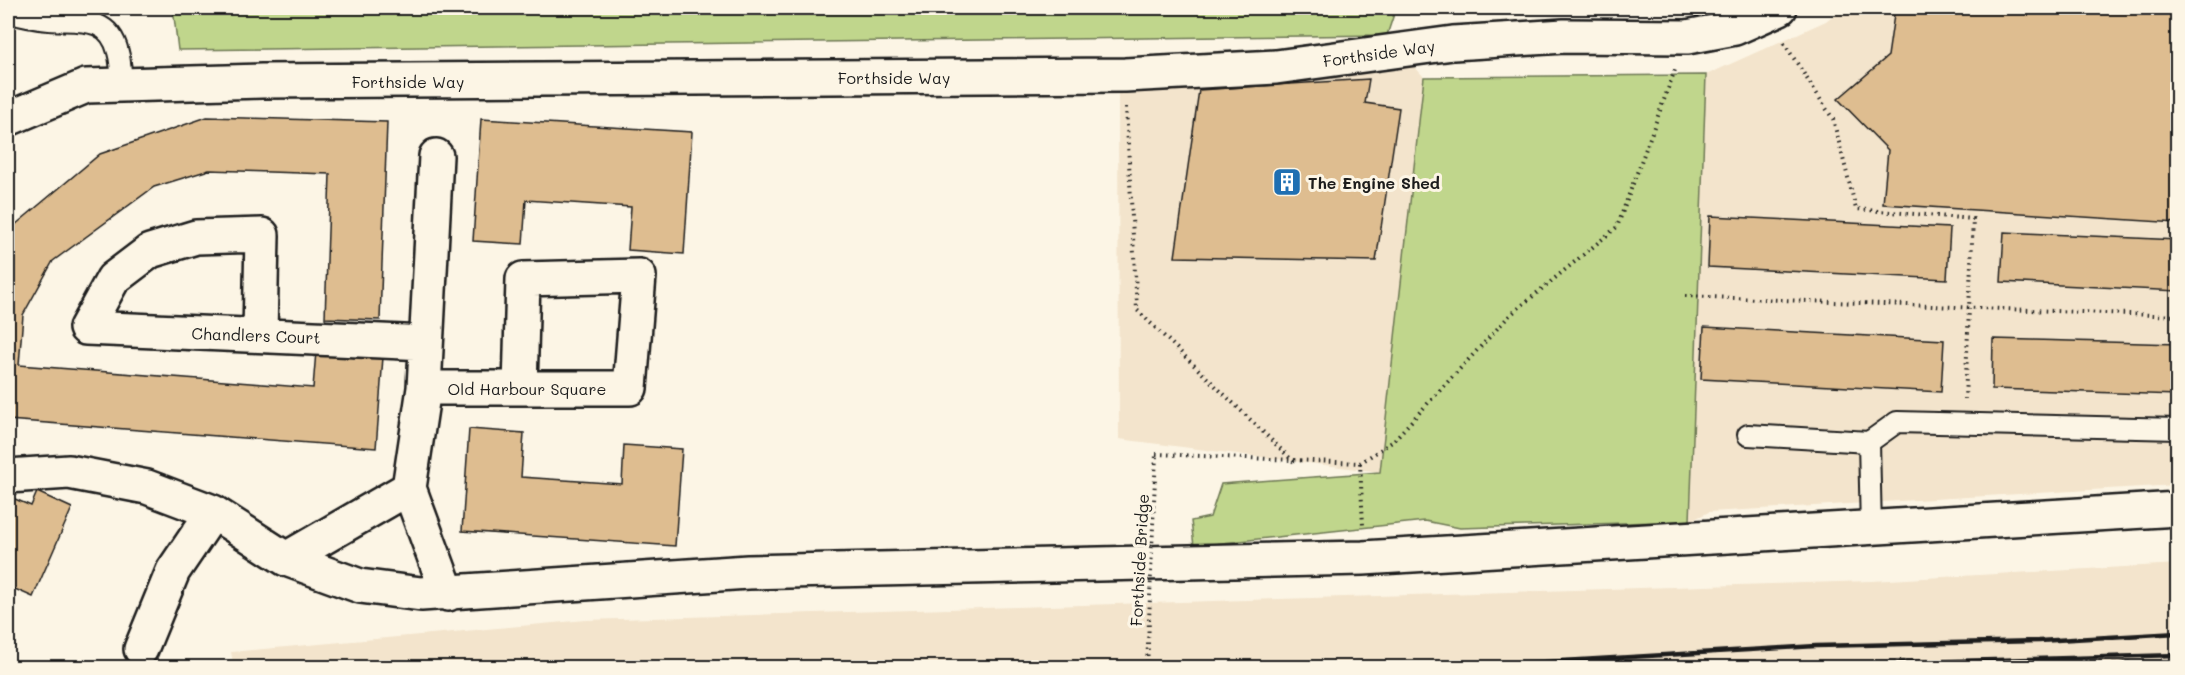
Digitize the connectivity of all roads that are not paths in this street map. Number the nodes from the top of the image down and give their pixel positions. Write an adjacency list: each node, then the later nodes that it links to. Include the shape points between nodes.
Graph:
1 (1773, 11): 3 (street, Forthside Way, via 1735,28 1687,37 1564,36 1464,42 1276,66 1125,75)
2 (8, 12): 3 (lane, via 50,20 86,20 102,27 118,52)
3 (122, 85): 4 (street, Forthside Way, via 86,86)
4 (8, 119)
5 (436, 156): 7 (street)
6 (260, 335): 6 (street, Chandlers Court, via 86,328 113,279 150,251 196,237 262,235); 7 (street, Chandlers Court)
7 (426, 343): 8 (street)
8 (424, 388): 9 (street, Old Harbour Square); 14 (street)
9 (520, 388): 9 (street, Old Harbour Square, via 630,388 639,276 523,279)
10 (2178, 429): 12 (lane, via 1897,422)
11 (1748, 435): 12 (lane)
12 (1869, 442): 17 (lane)
13 (8, 476): 16 (street, via 69,471 147,487)
14 (409, 488): 18 (street); 19 (street)
15 (2178, 508): 17 (street)
16 (213, 512): 18 (street); 20 (street, via 173,572)
17 (1871, 529): 19 (street, via 1363,558 748,572)
18 (286, 559): 19 (street, via 360,586)
19 (448, 594)
20 (141, 649)

